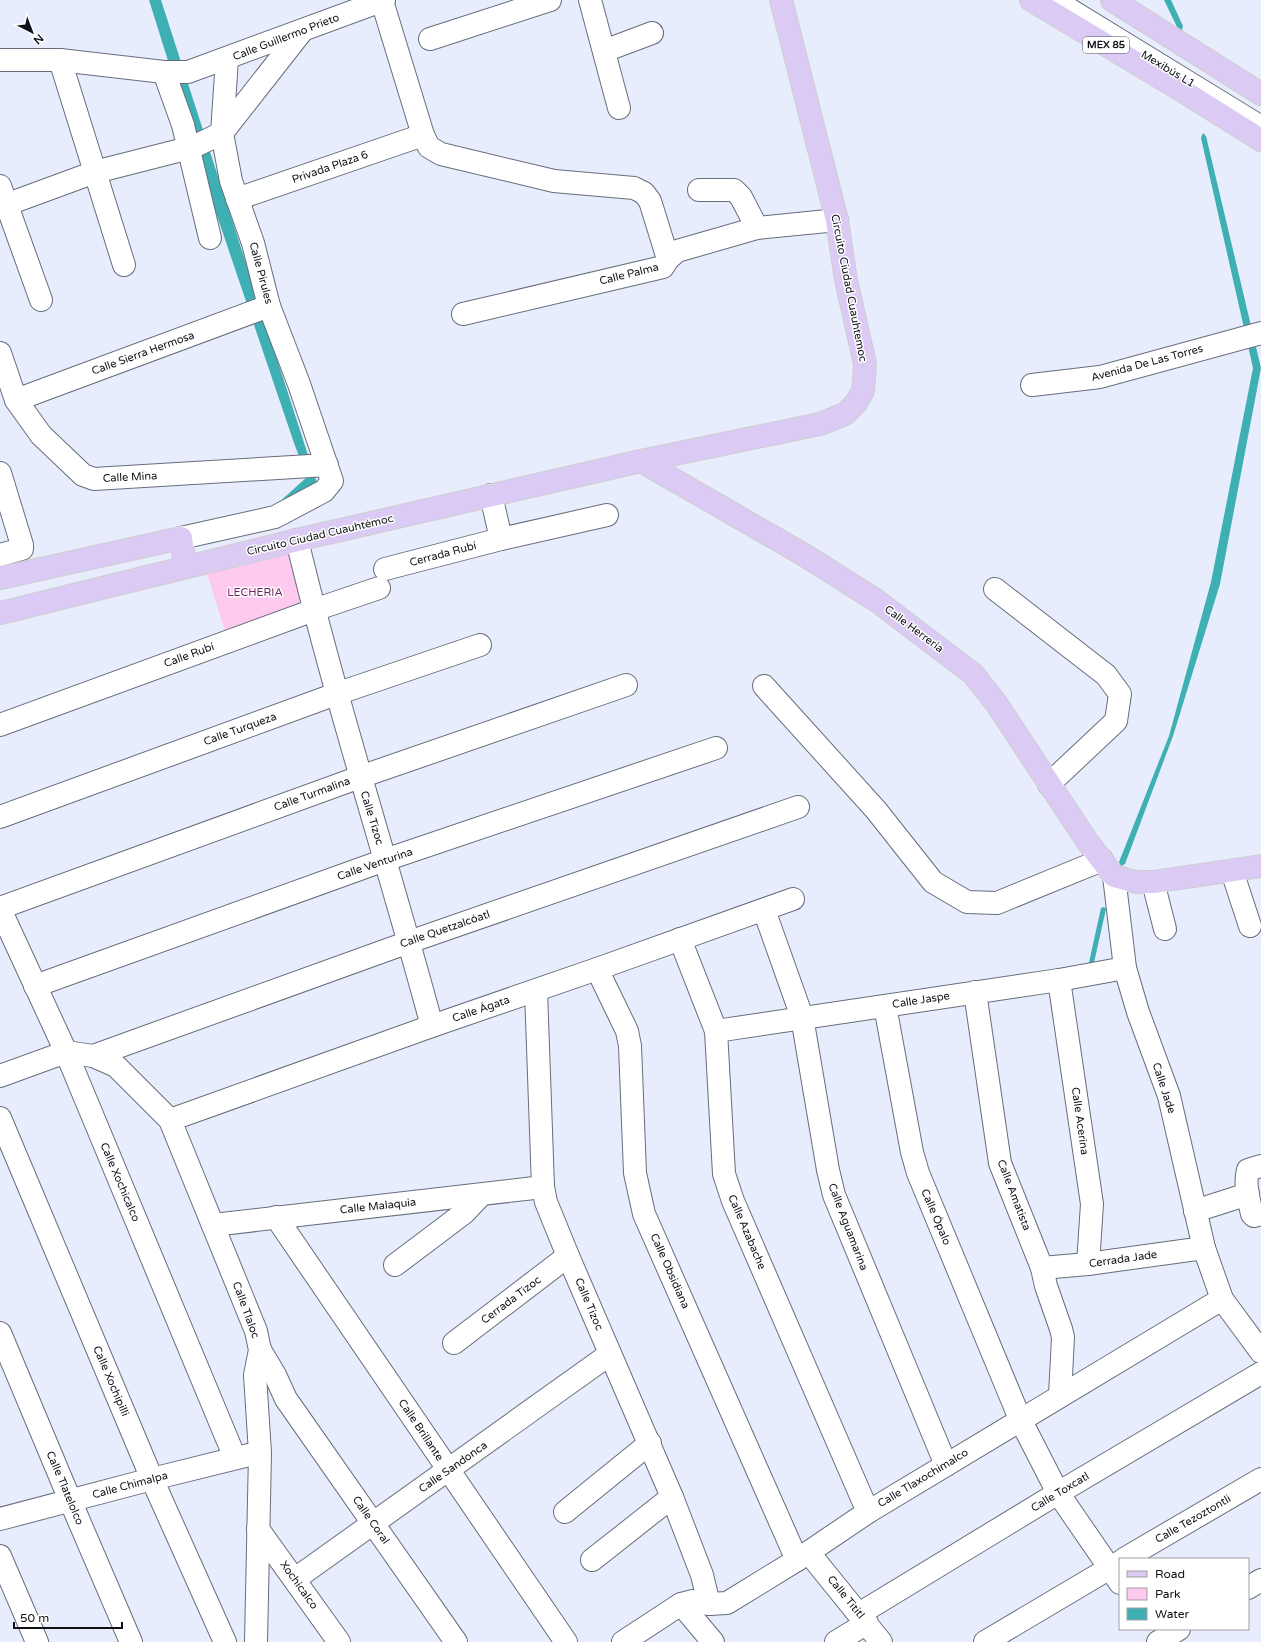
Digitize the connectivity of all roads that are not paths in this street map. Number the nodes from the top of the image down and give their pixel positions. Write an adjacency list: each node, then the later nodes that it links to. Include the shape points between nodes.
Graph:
1 (383, 0): 9 (street, Calle Guillermo Prieto); 21 (street)
2 (550, 0): 11 (street)
3 (590, 0): 12 (street)
4 (781, 0): 28 (main road, Circuito Ciudad Cuauhtemoc)
5 (1031, 0): 22 (main road, MEX 85)
6 (1054, 0): 20 (street, Mexibús L1)
7 (1084, 0): 19 (street, Mexibús L1)
8 (1112, 0): 17 (main road)
9 (302, 31): 13 (street, Calle Guillermo Prieto); 23 (street)
10 (652, 33): 12 (street)
11 (430, 39)
12 (604, 51): 18 (street)
13 (227, 59): 16 (street, Calle Guillermo Prieto); 23 (street, Calle Pirules)
14 (0, 60): 15 (street)
15 (60, 60): 16 (street); 24 (street)
16 (174, 72): 23 (street, via 183,125)
17 (1261, 94)
18 (619, 108)
19 (1261, 111)
20 (1261, 126)
21 (423, 135): 27 (street, Privada Plaza 6); 31 (street, via 429,147 441,154 554,181 634,188 644,193 650,201)
22 (1261, 140)
23 (204, 142): 24 (street); 27 (street, Calle Pirules, via 231,181); 30 (street)
24 (95, 172): 26 (street); 32 (street)
25 (699, 190): 29 (street, via 734,190 741,197)
26 (4, 195): 33 (street)
27 (237, 199): 34 (street, Calle Pirules, via 253,243)
28 (837, 220): 29 (street, Calle Palma); 40 (main road, Circuito Ciudad Cuauhtemoc, via 846,280 865,364 863,391 856,403 845,414 820,424)
29 (757, 228): 31 (street, Calle Palma, via 677,251)
30 (210, 238)
31 (668, 259): 35 (street, Calle Palma, via 663,267)
32 (124, 265)
33 (41, 300)
34 (260, 310): 39 (street, Calle Sierra Hermosa); 41 (street, Calle Pirules, via 299,384)
35 (463, 314)
36 (1261, 333): 38 (street, Avenida De Las Torres, via 1100,377)
37 (2, 367): 39 (street, Calle Mina)
38 (1032, 385)
39 (16, 400): 41 (street, Calle Mina, via 41,435 82,475 94,479)
40 (641, 461): 43 (main road, Circuito Ciudad Cuauhtémoc); 62 (main road, Calle Herrería, via 806,556 877,601 973,674 996,703)
41 (319, 470): 45 (street, via 324,491 276,516)
42 (0, 474): 48 (street, via 22,549)
43 (491, 495): 46 (street); 47 (main road, Circuito Ciudad Cuauhtémoc)
44 (607, 515): 46 (street, Cerrada Rubí)
45 (181, 538): 49 (main road); 50 (main road)
46 (500, 539): 51 (street, Cerrada Rubí)
47 (297, 540): 49 (main road, Circuito Ciudad Cuauhtémoc); 53 (street, Calle Tizoc)
48 (0, 555)
49 (185, 567): 54 (main road, Circuito Ciudad Cuauhtémoc)
50 (0, 578)
51 (382, 579): 53 (street, Calle Rubí)
52 (995, 588): 62 (street, via 1106,675 1120,694 1116,721)
53 (314, 610): 58 (street, Calle Tizoc); 59 (street, Calle Rubí)
54 (0, 613)
55 (480, 645): 58 (street, Calle Turqueza)
56 (626, 685): 61 (street, Calle Turmalina)
57 (764, 686): 67 (street, via 876,810 934,882 967,902 997,903)
58 (336, 694): 61 (street, Calle Tizoc); 64 (street, Calle Turqueza)
59 (0, 725)
60 (716, 748): 65 (street, Calle Venturina)
61 (360, 777): 65 (street, Calle Tizoc); 71 (street, Calle Turmalina)
62 (1049, 784): 67 (main road, Calle Herrería)
63 (798, 807): 76 (street, Calle Quetzalcóatl)
64 (0, 817)
65 (385, 860): 76 (street, Calle Tizoc); 80 (street, Calle Venturina)
66 (1261, 866): 68 (main road)
67 (1108, 868): 69 (main road, via 1136,882); 77 (street, Calle Jade)
68 (1232, 871): 69 (main road); 73 (street)
69 (1153, 882): 74 (street)
70 (793, 899): 72 (street, Calle Ágata)
71 (0, 908): 80 (street, Calle Xochicalco)
72 (764, 910): 75 (street, Calle Ágata); 84 (street, Calle Aguamarina)
73 (1250, 926)
74 (1165, 929)
75 (680, 939): 78 (street, Calle Ágata); 86 (street, Calle Azabache)
76 (409, 942): 85 (street, Calle Tizoc); 88 (street, Calle Quetzalcóatl)
77 (1125, 968): 79 (street, Calle Jaspe); 96 (street, Calle Jade, via 1138,1012 1169,1096)
78 (597, 970): 81 (street, Calle Ágata); 132 (street, Calle Obsidiana, via 629,1038 635,1173 644,1214)
79 (1059, 980): 82 (street, Calle Jaspe); 102 (street, Calle Acerina, via 1092,1204)
80 (36, 986): 87 (street, Calle Xochicalco)
81 (536, 990): 85 (street, Calle Ágata); 93 (street, Calle Tizoc)
82 (975, 992): 83 (street, Calle Jaspe); 104 (street, Calle Amatista, via 1000,1163)
83 (885, 1006): 84 (street, Calle Jaspe); 115 (street, Calle Ópalo, via 918,1173)
84 (802, 1017): 86 (street, Calle Jaspe); 119 (street, Calle Aguamarina, via 834,1195)
85 (432, 1026): 91 (street, Calle Ágata)
86 (716, 1031): 127 (street, Calle Azabache, via 724,1174)
87 (66, 1052): 88 (street, Calle Tlaloc); 89 (street); 118 (street, Calle Xochicalco)
88 (93, 1056): 91 (street, Calle Tlaloc, via 116,1066)
89 (0, 1076)
90 (0, 1118): 121 (street, Calle Xochipilli)
91 (170, 1120): 99 (street, Calle Tlaloc)
92 (1261, 1166): 94 (street, via 1248,1170)
93 (543, 1187): 95 (street, Calle Malaquia); 101 (street, Calle Tizoc, via 546,1202)
94 (1248, 1194): 96 (street); 97 (street, via 1252,1214)
95 (481, 1195): 98 (street, Calle Malaquia); 103 (street, via 464,1213)
96 (1196, 1211): 100 (street, Calle Jade)
97 (1258, 1215)
98 (276, 1217): 99 (street, Calle Malaquia); 120 (street, Calle Brillante)
99 (213, 1224): 108 (street, Calle Tlaloc, via 256,1331)
100 (1204, 1248): 102 (street, Cerrada Jade); 105 (street, Calle Jade)
101 (568, 1256): 107 (street, Cerrada Tizoc); 110 (street, Calle Tizoc)
102 (1088, 1264): 104 (street, Cerrada Jade)
103 (395, 1265)
104 (1042, 1268): 112 (street, Calle Amatista, via 1063,1337)
105 (1222, 1298): 109 (street, Calle Jade); 112 (street, Calle Tlaxochimalco)
106 (0, 1333): 125 (street, Calle Tlatelolco)
107 (454, 1343)
108 (260, 1350): 113 (street, Calle Coral); 114 (street, Calle Tlaloc, via 255,1375)
109 (1261, 1352)
110 (610, 1354): 116 (street, Calle Tizoc); 120 (street, Calle Sandonca)
111 (1261, 1373): 123 (street, Calle Toxcatl)
112 (1060, 1395): 115 (street, Calle Tlaxochimalco)
113 (286, 1399): 114 (street); 129 (street, Calle Coral)
114 (256, 1406): 117 (street, Calle Tlaloc)
115 (1020, 1419): 119 (street, Calle Tlaxochimalco); 123 (street, Calle Ópalo)
116 (650, 1444): 124 (street, Calle Tizoc); 126 (street)
117 (260, 1453): 118 (street, Calle Chimalpa); 130 (street, Calle Tlaloc)
118 (235, 1458): 121 (street, Calle Chimalpa)
119 (946, 1465): 127 (street, Calle Tlaxochimalco)
120 (449, 1470): 129 (street, Calle Sandonca); 151 (street, Calle Brillante)
121 (152, 1478): 125 (street, Calle Chimalpa); 147 (street, Calle Xochipilli)
122 (1261, 1479): 133 (street, Calle Tezoztontli)
123 (1058, 1493): 135 (street, Calle Ópalo); 141 (street, Calle Toxcatl)
124 (672, 1497): 134 (street); 140 (street, Calle Tizoc, via 702,1575)
125 (70, 1500): 128 (street, Calle Chimalpa); 146 (street, Calle Tlatelolco)
126 (565, 1512)
127 (868, 1512): 132 (street, Calle Tlaxochimalco)
128 (0, 1519)
129 (373, 1523): 136 (street, Calle Sandonca); 150 (street, Calle Coral)
130 (258, 1529): 136 (street, Xochicalco); 148 (street, Calle Tlaloc)
131 (0, 1556): 145 (street)
132 (803, 1556): 140 (street, Calle Tlaxochimalco, via 727,1603); 141 (street, Calle Tititl)
133 (1135, 1558)
134 (592, 1560)
135 (1119, 1568): 155 (street, Calle Tezoztontli)
136 (295, 1579): 149 (street, Xochicalco)
137 (1261, 1580): 138 (street)
138 (1249, 1587)
139 (681, 1604): 140 (street, Calle Tlaxochimalco, via 692,1601); 144 (street, Calle Tlaxochimalco); 152 (street)
140 (709, 1604)
141 (863, 1618): 153 (street, Calle Toxcatl); 154 (street, Calle Tititl)
142 (1177, 1630): 143 (street)
143 (1157, 1639)
144 (626, 1641)
145 (38, 1642)
146 (131, 1642)
147 (225, 1642)
148 (256, 1642)
149 (339, 1642)
150 (456, 1642)
151 (566, 1642)
152 (713, 1642)
153 (836, 1642)
154 (881, 1642)
155 (985, 1642)

